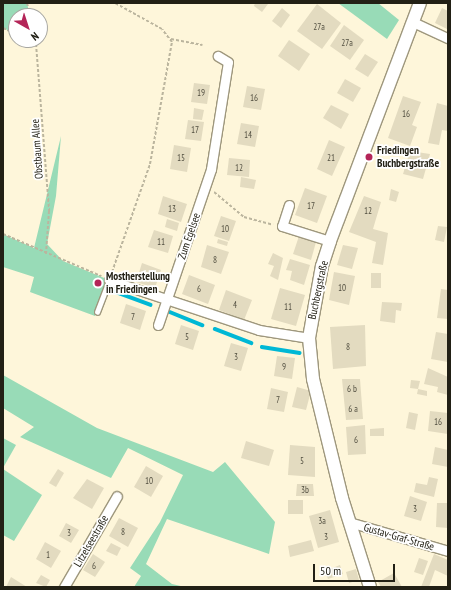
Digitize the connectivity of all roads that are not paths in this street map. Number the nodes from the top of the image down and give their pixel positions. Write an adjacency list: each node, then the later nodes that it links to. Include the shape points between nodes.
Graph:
1 (420, 3): 2 (main road, Buchbergstraße)
2 (413, 22): 3 (street); 6 (main road, Buchbergstraße, via 379,105)
3 (448, 38)
4 (218, 56): 8 (street, Zum Egelsee, via 228,62 212,169)
5 (289, 205): 6 (street, via 282,226)
6 (330, 241): 11 (main road, Buchbergstraße)
7 (109, 280): 8 (street); 9 (lane)
8 (168, 299): 10 (street, Zum Egelsee); 11 (street, via 259,330)
9 (97, 312)
10 (158, 325)
11 (309, 338): 13 (main road, Buchbergstraße, via 313,379)
12 (117, 496): 15 (street, Litzelseestraße)
13 (349, 522): 14 (street, Gustav-Graf-Straße); 16 (main road, Buchbergstraße)
14 (448, 551)
15 (64, 587)
16 (370, 587)

